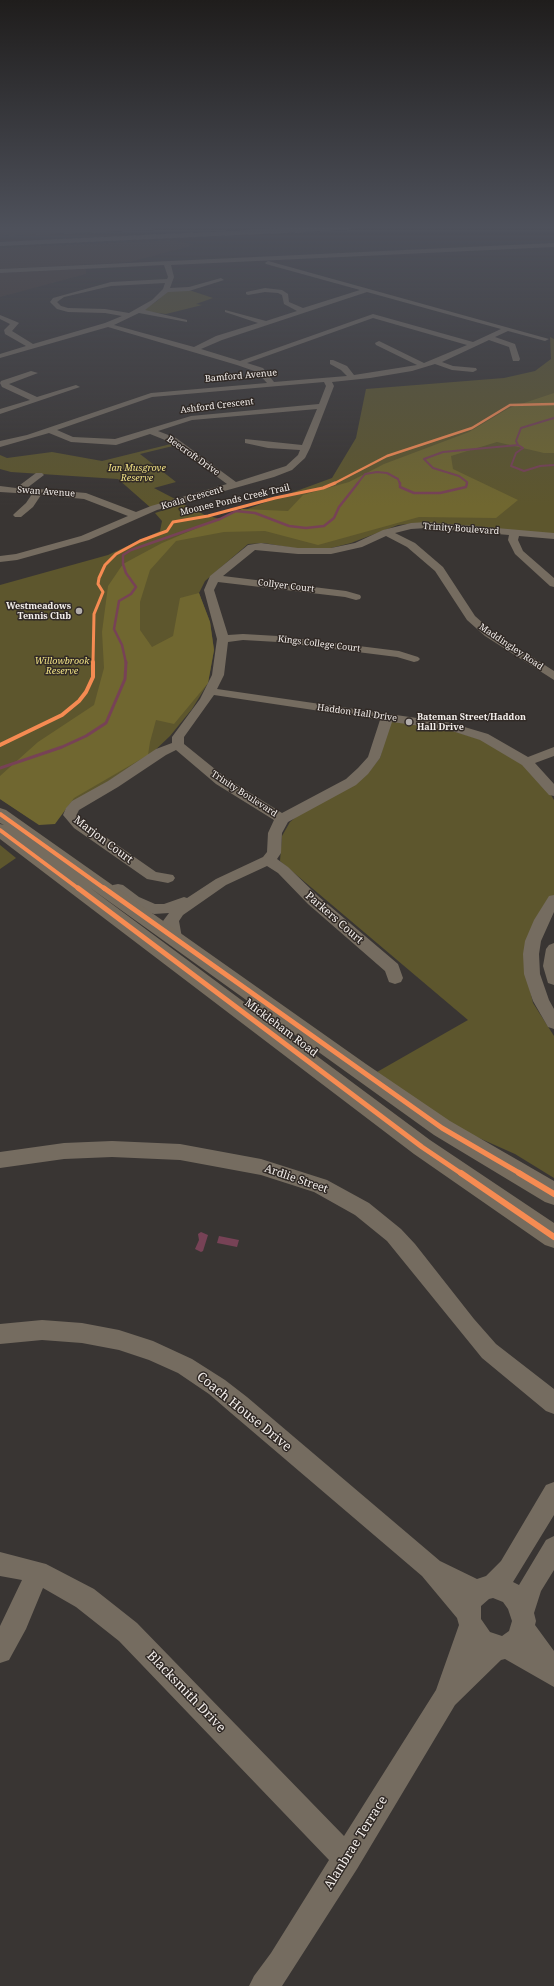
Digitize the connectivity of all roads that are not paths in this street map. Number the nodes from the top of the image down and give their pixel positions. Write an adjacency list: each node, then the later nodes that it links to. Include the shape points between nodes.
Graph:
1 (9, 321): 15 (street, via 15,323 8,332)
2 (116, 321): 9 (street)
3 (261, 321): 8 (street)
4 (270, 321): 8 (street)
5 (360, 321): 21 (street)
6 (390, 321): 14 (street)
7 (480, 321): 10 (street)
8 (266, 322): 16 (street, via 219,338)
9 (108, 324): 15 (street); 16 (street)
10 (507, 328): 11 (street, Bamford Avenue); 12 (street)
11 (489, 337): 14 (street, Bamford Avenue); 18 (street, via 512,346)
12 (545, 339)
13 (379, 343): 22 (street)
14 (473, 344): 20 (street, Bamford Avenue)
15 (32, 347): 17 (street)
16 (194, 350): 21 (street)
17 (0, 356)
18 (516, 359)
19 (332, 362): 25 (street, via 344,368)
20 (435, 362): 22 (street, Bamford Avenue); 23 (street, via 452,368)
21 (240, 363): 27 (street, via 260,370)
22 (424, 366): 25 (street, Bamford Avenue, via 400,372)
23 (473, 370)
24 (34, 373): 29 (street, via 4,383)
25 (352, 377): 26 (street, Bamford Avenue)
26 (327, 379): 27 (street, Bamford Avenue); 30 (street, Koala Crescent, via 330,386)
27 (272, 384): 32 (street, Bamford Avenue, via 196,387 144,397)
28 (76, 387): 29 (street)
29 (37, 400): 31 (street)
30 (321, 406): 33 (street, Ashford Crescent, via 191,418); 36 (street, Koala Crescent)
31 (0, 412)
32 (49, 430): 33 (street, Ashford Crescent, via 71,439 104,442 126,439); 35 (street, Bamford Avenue)
33 (150, 431): 38 (street, Beecroft Drive, via 173,440)
34 (248, 441): 36 (street)
35 (0, 444)
36 (306, 448): 38 (street, Koala Crescent, via 302,456 289,468)
37 (39, 474): 40 (street)
38 (234, 486): 43 (street, Koala Crescent, via 154,508)
39 (0, 489): 40 (street, Swan Avenue)
40 (19, 490): 41 (street, Swan Avenue)
41 (38, 492): 42 (street, via 30,505); 43 (street, Swan Avenue, via 86,496)
42 (18, 516)
43 (137, 516): 47 (street, Koala Crescent, via 85,538 17,557)
44 (386, 532): 45 (street, Trinity Boulevard, via 427,525); 48 (street, Trinity Boulevard, via 358,545 331,551 252,547); 53 (street, Maddingley Road, via 411,545 439,569 471,618 489,634)
45 (514, 533): 46 (street, Trinity Boulevard); 49 (street, via 513,540 519,552)
46 (554, 536)
47 (0, 559)
48 (214, 578): 50 (street, Collyer Court); 51 (street, via 209,590)
49 (554, 584)
50 (356, 597)
51 (223, 640): 52 (street, Kings College Court, via 243,637 278,639 399,654); 54 (street, via 218,675)
52 (414, 659)
53 (554, 676)
54 (210, 691): 55 (street, Haddon Hall Drive); 56 (street, via 178,737)
55 (387, 717): 58 (street, Haddon Hall Drive, via 451,727 484,737); 61 (street, via 374,758 352,782)
56 (178, 745): 61 (street, Trinity Boulevard, via 221,781); 65 (street, Marjon Court, via 161,752 77,804 72,808 70,815 79,825 152,876)
57 (554, 751): 58 (street)
58 (527, 762): 59 (street, Haddon Hall Drive)
59 (554, 792)
60 (0, 814): 63 (main road, Mickleham Road)
61 (282, 819): 64 (street, via 275,833 274,853)
62 (0, 830): 75 (main road, Mickleham Road, via 422,1146)
63 (37, 840): 66 (street, via 77,861 134,901 147,907 165,909); 68 (main road, Mickleham Road)
64 (268, 860): 66 (street, via 231,876); 70 (street, Parkers Court, via 283,870 313,900 392,968)
65 (168, 878)
66 (193, 899): 68 (street, via 172,917)
67 (554, 900): 72 (street, via 533,941 531,954 532,974 541,1002)
68 (174, 938): 74 (main road, Mickleham Road, via 351,1066 442,1128)
69 (554, 949): 71 (street, via 551,966)
70 (395, 978)
71 (554, 979)
72 (554, 1023)
73 (0, 1160): 77 (street, Ardlie Street, via 106,1149 180,1152 261,1167 320,1186 362,1209 394,1235 490,1351)
74 (554, 1194)
75 (554, 1237)
76 (0, 1334): 82 (street, Coach House Drive, via 42,1330 82,1333 119,1340 153,1351 185,1366 239,1405 430,1568)
77 (554, 1403)
78 (554, 1493): 82 (street, Alanbrae Terrace, via 509,1569)
79 (554, 1548): 83 (street, Alanbrae Terrace, via 531,1585)
80 (0, 1564): 81 (street, Blacksmith Drive)
81 (38, 1572): 84 (street); 87 (street, Blacksmith Drive, via 86,1598 128,1632)
82 (477, 1604): 83 (street, Coach House Drive, via 481,1641); 83 (street, via 503,1589 511,1594 518,1602); 86 (street, Alanbrae Terrace)
83 (512, 1634): 85 (street); 86 (street, Alanbrae Terrace)
84 (0, 1651)
85 (554, 1673)
86 (446, 1698): 87 (street, Alanbrae Terrace)
87 (347, 1859): 88 (street, Alanbrae Terrace)
88 (264, 1986)

